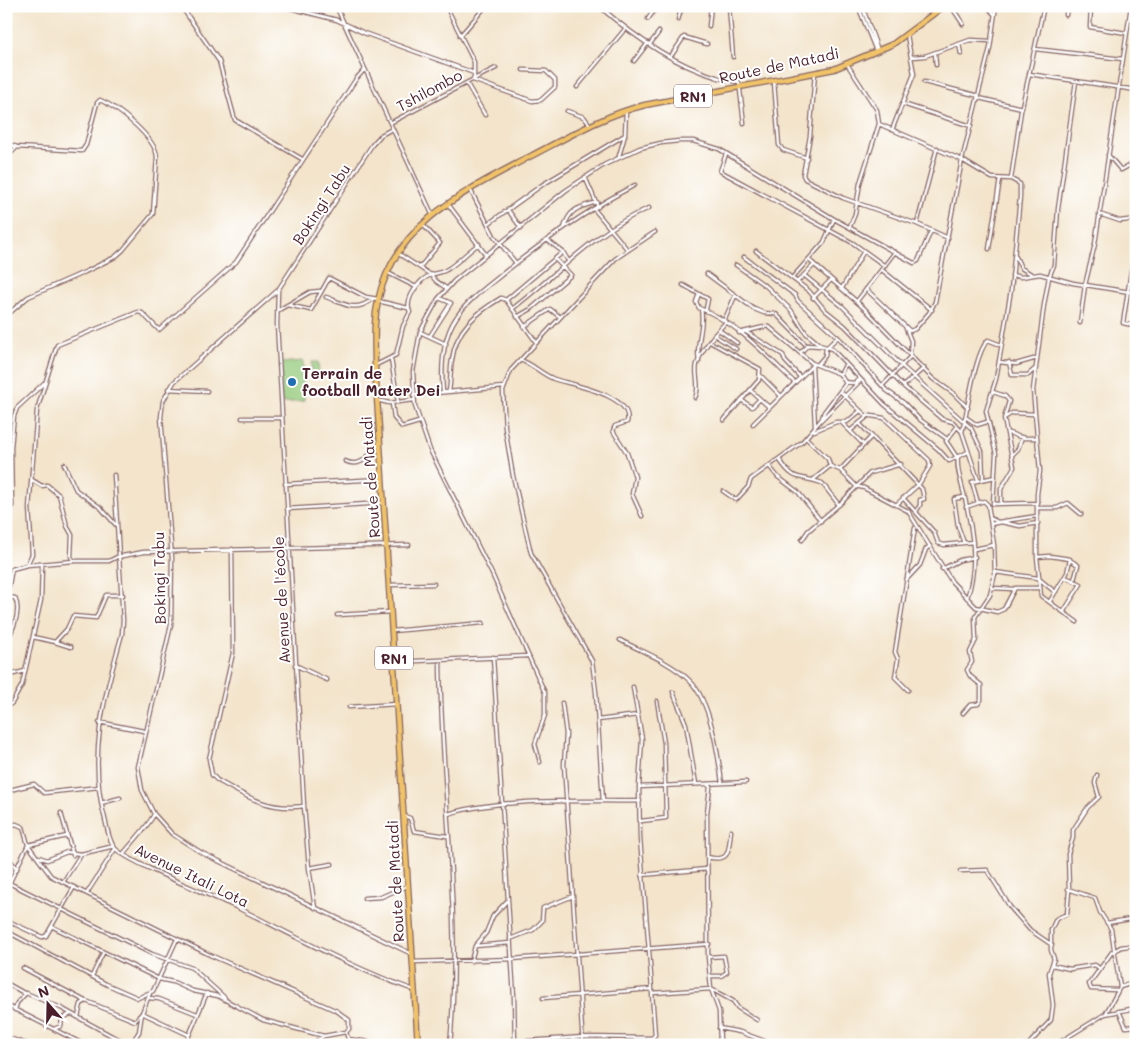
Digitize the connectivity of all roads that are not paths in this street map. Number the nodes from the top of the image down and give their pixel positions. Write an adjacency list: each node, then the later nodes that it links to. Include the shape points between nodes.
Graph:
1 (181, 6): 89 (street, via 219,61 235,120)
2 (282, 6): 22 (street)
3 (336, 6): 29 (street)
4 (446, 6): 36 (street, Tshilombo)
5 (477, 6): 24 (street)
6 (486, 6): 24 (street)
7 (599, 6): 32 (street)
8 (657, 6): 27 (street)
9 (682, 6): 28 (street)
10 (711, 6): 31 (street)
11 (720, 6): 23 (street)
12 (858, 6): 42 (street)
13 (862, 6): 42 (street)
14 (944, 6): 35 (highway, Route de Matadi / RN1)
15 (951, 6): 30 (street)
16 (987, 6): 25 (street)
17 (996, 6): 25 (street)
18 (1044, 6): 41 (street)
19 (1067, 6): 26 (street)
20 (1091, 6): 34 (street, via 1090,27)
21 (1131, 6): 34 (street)
22 (288, 7): 29 (street)
23 (731, 7): 46 (street)
24 (482, 11): 36 (street)
25 (994, 14): 37 (street)
26 (1066, 15)
27 (648, 19)
28 (678, 20)
29 (343, 23): 53 (street); 55 (street)
30 (963, 24)
31 (709, 26)
32 (625, 29): 38 (street); 63 (street)
33 (659, 32): 38 (street)
34 (1127, 33): 48 (street)
35 (907, 34): 42 (highway, Route de Matadi / RN1); 47 (street)
36 (460, 36): 55 (street, Tshilombo, via 474,62)
37 (990, 41): 40 (street, via 970,40); 67 (street)
38 (649, 43): 45 (street); 49 (street)
39 (707, 44): 45 (street, via 684,37)
40 (959, 44): 43 (street); 44 (street)
41 (1034, 49): 48 (street); 57 (street)
42 (877, 52): 50 (highway, Route de Matadi / RN1)
43 (934, 53): 47 (street); 51 (street)
44 (961, 54)
45 (672, 56): 64 (street, via 709,75 739,82)
46 (733, 57)
47 (911, 57): 68 (street, via 914,74)
48 (1123, 59): 65 (street)
49 (634, 61)
50 (847, 64): 56 (highway, Route de Matadi / RN1); 75 (street, via 877,110)
51 (936, 65)
52 (496, 68): 58 (street)
53 (364, 70): 73 (street); 89 (street)
54 (524, 70): 58 (street, via 546,71 555,80 556,87 541,100 532,101)
55 (474, 73): 58 (street, Tshilombo)
56 (815, 73): 59 (highway, Route de Matadi / RN1); 88 (street)
57 (1029, 74): 60 (street); 69 (street)
58 (473, 79): 62 (street, Tshilombo)
59 (774, 81): 64 (highway, Route de Matadi / RN1); 88 (street, via 779,145 783,150)
60 (1076, 81): 65 (street); 149 (street, via 1058,209 1054,265)
61 (924, 82): 67 (street)
62 (467, 84): 72 (street); 73 (street, Tshilombo)
63 (576, 86)
64 (741, 87): 70 (highway, Route de Matadi / RN1); 74 (street)
65 (1118, 88): 66 (street); 85 (street)
66 (1136, 90)
67 (979, 97): 69 (street); 77 (street)
68 (903, 104): 77 (street); 79 (street)
69 (1022, 108): 94 (street)
70 (626, 109): 76 (highway, Route de Matadi / RN1); 80 (street)
71 (567, 111): 76 (street, via 584,117)
72 (485, 116)
73 (390, 123): 78 (street)
74 (744, 123)
75 (879, 124): 79 (street); 97 (street)
76 (590, 125): 96 (highway, Route de Matadi / RN1)
77 (971, 126): 90 (street)
78 (392, 129): 104 (street); 160 (street, Bokingi Tabu, via 372,145)
79 (892, 130): 83 (street)
80 (625, 135): 87 (street); 103 (street, via 542,185)
81 (6, 143): 82 (street)
82 (17, 146): 86 (street); 179 (street, via 82,151 100,100 113,106 134,125 155,149 157,162 152,214 118,255 29,296)
83 (937, 148): 90 (street); 110 (street)
84 (726, 154): 87 (street, via 703,144 679,141 654,144); 106 (street); 115 (street, via 720,171)
85 (1108, 155): 91 (street, via 1121,170); 105 (street)
86 (6, 158)
87 (618, 158): 92 (street)
88 (807, 158): 97 (street, via 805,179 843,198)
89 (302, 159): 224 (street, via 236,262 160,330 138,312 60,343)
90 (962, 160): 93 (street, via 992,178); 118 (street)
91 (1136, 162)
92 (585, 177): 98 (street); 112 (street)
93 (1000, 179): 94 (street); 124 (street)
94 (1011, 179): 129 (street, via 1018,181 1020,186)
95 (635, 185): 100 (street)
96 (470, 189): 99 (highway, Route de Matadi / RN1); 109 (street)
97 (856, 200): 110 (street); 111 (street)
98 (597, 202): 100 (street); 113 (street, via 569,214)
99 (447, 203): 104 (highway, Route de Matadi / RN1); 121 (street)
100 (598, 206): 102 (street)
101 (649, 208): 114 (street)
102 (594, 209): 113 (street); 114 (street)
103 (508, 210): 109 (street); 112 (street)
104 (432, 214): 108 (highway, Route de Matadi / RN1)
105 (1099, 214): 107 (street, via 1120,221); 154 (street)
106 (834, 219): 111 (street); 115 (street)
107 (1136, 219)
108 (422, 223): 130 (highway, Route de Matadi / RN1); 141 (street, via 440,243)
109 (488, 224): 122 (street)
110 (918, 224): 116 (street)
111 (850, 226): 128 (street)
112 (521, 228): 122 (street)
113 (564, 228): 120 (street)
114 (611, 230): 123 (street); 135 (street, via 595,239)
115 (829, 230): 125 (street); 134 (street)
116 (931, 230): 118 (street); 128 (street, via 916,263)
117 (655, 232): 123 (street)
118 (948, 238): 177 (street)
119 (1136, 239): 161 (street)
120 (547, 240): 126 (street); 136 (street)
121 (479, 244): 131 (street); 146 (street, via 450,268)
122 (500, 244): 131 (street); 136 (street)
123 (627, 249): 180 (street)
124 (989, 249)
125 (864, 251): 139 (street); 157 (street)
126 (563, 252): 133 (street); 135 (street)
127 (756, 252): 150 (street)
128 (895, 252): 139 (street)
129 (1014, 252): 145 (street); 147 (street, via 1020,266)
130 (398, 253): 141 (street); 143 (highway, Route de Matadi / RN1)
131 (486, 255): 156 (street)
132 (744, 258): 193 (street, via 790,290)
133 (555, 259): 140 (street); 170 (street)
134 (809, 260): 137 (street); 150 (street)
135 (569, 262): 140 (street)
136 (516, 263): 197 (street, via 457,316)
137 (814, 264): 148 (street); 151 (street)
138 (736, 265): 200 (street, via 776,296)
139 (885, 266): 142 (street)
140 (564, 267): 174 (street); 181 (street, via 571,274 568,278)
141 (420, 268): 146 (street)
142 (882, 270): 159 (street); 177 (street)
143 (388, 273): 155 (street); 169 (highway, Route de Matadi / RN1)
144 (707, 274): 165 (street)
145 (1012, 274): 147 (street, via 1021,277); 198 (street)
146 (431, 275): 155 (street); 156 (street)
147 (1033, 275): 149 (street)
148 (805, 276): 152 (street); 158 (street)
149 (1049, 277): 154 (street); 205 (street)
150 (792, 278): 152 (street)
151 (831, 280): 157 (street); 158 (street)
152 (797, 282): 168 (street)
153 (683, 285): 164 (street)
154 (1085, 285): 161 (street); 183 (street)
155 (416, 287): 173 (street)
156 (446, 288): 167 (street)
157 (842, 288): 171 (street)
158 (823, 289): 168 (street); 215 (street)
159 (866, 289): 171 (street); 184 (street)
160 (278, 290): 178 (street, Avenue de l'école); 230 (street, Bokingi Tabu)
161 (1128, 291): 163 (street); 185 (street, via 1123,323)
162 (320, 292): 169 (street, via 329,278); 172 (street, via 310,292); 172 (street, via 310,310)
163 (1136, 293)
164 (700, 294): 175 (street, via 696,302); 176 (street, via 709,301)
165 (735, 295): 182 (street); 199 (street, via 764,313 776,314)
166 (326, 297): 169 (street, via 360,308)
167 (439, 298): 188 (street); 192 (street, via 451,303)
168 (813, 298): 218 (street)
169 (376, 299): 173 (street); 214 (highway, Route de Matadi / RN1)
170 (506, 300): 174 (street); 233 (street, via 501,298 491,304 463,328 453,352)
171 (857, 302): 204 (street)
172 (287, 305): 178 (street)
173 (408, 308): 206 (street, via 410,312 396,355)
174 (512, 309): 181 (street)
175 (702, 309): 176 (street); 208 (street)
176 (706, 309): 182 (street)
177 (932, 310): 184 (street, via 913,330)
178 (277, 311): 253 (street, Avenue de l'école)
179 (6, 316)
180 (560, 316): 186 (street, via 550,309); 194 (street)
181 (517, 317): 186 (street)
182 (725, 320): 187 (street); 190 (street)
183 (1080, 323)
184 (906, 326): 204 (street)
185 (1136, 326)
186 (524, 327): 194 (street)
187 (719, 330): 191 (street); 196 (street)
188 (420, 332): 192 (street); 237 (street, via 414,359)
189 (746, 332): 190 (street); 203 (street, via 768,326); 221 (street, via 783,355)
190 (739, 333): 225 (street, via 762,350)
191 (714, 335): 195 (street); 202 (street)
192 (430, 336): 197 (street)
193 (838, 337): 201 (street); 227 (street)
194 (536, 342): 207 (street)
195 (710, 342): 208 (street); 219 (street, via 758,366)
196 (737, 343)
197 (446, 344): 234 (street, via 441,370)
198 (1001, 345): 209 (street); 248 (street, via 988,340 983,346)
199 (808, 346): 200 (street); 203 (street)
200 (821, 346): 201 (street)
201 (827, 348): 211 (street); 212 (street, via 832,349)
202 (736, 349)
203 (800, 353): 213 (street)
204 (911, 355): 215 (street); 216 (street)
205 (1037, 358): 210 (street, via 1016,364); 217 (street)
206 (391, 359): 214 (street); 245 (street)
207 (520, 360): 229 (street, via 511,370); 312 (street, via 553,378 599,392 625,407 627,422 615,426 612,431 627,453 635,477 632,494)
208 (699, 361): 240 (street)
209 (999, 362): 210 (street); 236 (street)
210 (1009, 362): 217 (street, via 1012,375 1028,375)
211 (818, 364): 213 (street); 220 (street)
212 (845, 364): 220 (street); 223 (street)
213 (813, 365): 221 (street); 265 (street, via 816,421)
214 (375, 366): 242 (highway, Route de Matadi / RN1)
215 (901, 366): 218 (street); 222 (street)
216 (924, 368): 222 (street); 248 (street)
217 (1036, 368): 250 (street, via 1033,390)
218 (892, 374): 227 (street); 228 (street)
219 (760, 375): 231 (street); 238 (street)
220 (840, 375): 226 (street)
221 (800, 377): 225 (street)
222 (914, 378): 228 (street); 261 (street)
223 (860, 380): 226 (street); 239 (street); 277 (street, via 949,461)
224 (46, 381): 290 (street, via 37,410); 317 (street, via 17,408 14,416 12,506)
225 (794, 382): 238 (street)
226 (847, 382): 235 (street)
227 (883, 385): 273 (street, via 919,419)
228 (903, 386): 264 (street, via 942,419)
229 (504, 387): 233 (street); 387 (street, via 513,476 531,553 592,661)
230 (168, 389): 232 (street); 331 (street, Bokingi Tabu, via 161,418)
231 (750, 390): 241 (street); 244 (street)
232 (207, 391)
233 (449, 391): 234 (street)
234 (443, 392): 237 (street)
235 (841, 392): 239 (street); 256 (street)
236 (993, 392): 255 (street, via 1009,400); 260 (street, via 986,406)
237 (413, 395): 243 (street)
238 (780, 395): 247 (street)
239 (845, 396): 249 (street); 256 (street)
240 (695, 398)
241 (760, 399): 244 (street, via 752,407); 247 (street)
242 (377, 400): 246 (street); 274 (highway, Route de Matadi / RN1)
243 (414, 400): 245 (street); 258 (street)
244 (741, 400): 257 (street)
245 (398, 402): 246 (street)
246 (392, 403): 258 (street, via 394,418 402,427)
247 (768, 407): 262 (street)
248 (968, 408): 254 (street)
249 (860, 411): 251 (street); 259 (street, via 852,420)
250 (1035, 414): 255 (street, via 1012,413); 272 (street)
251 (868, 416): 263 (street); 294 (street, via 884,418 929,459 930,466)
252 (242, 418): 253 (street)
253 (282, 418): 293 (street, Avenue de l'école)
254 (967, 418): 260 (street, via 977,425); 261 (street)
255 (1005, 418): 268 (street)
256 (821, 419): 265 (street)
257 (724, 420)
258 (419, 422): 368 (street, via 492,574)
259 (841, 422): 265 (street); 266 (street)
260 (987, 422): 287 (street, via 995,449)
261 (965, 423): 267 (street); 288 (street, via 981,447)
262 (753, 424)
263 (860, 424): 266 (street); 269 (street)
264 (957, 427): 267 (street); 273 (street)
265 (813, 431): 271 (street)
266 (850, 431): 275 (street)
267 (962, 432): 276 (street)
268 (1009, 433): 270 (street); 278 (street)
269 (872, 436): 275 (street); 282 (street)
270 (1022, 437): 272 (street); 278 (street)
271 (806, 438): 279 (street); 284 (street)
272 (1036, 438): 301 (street, via 1040,471)
273 (947, 439): 277 (street)
274 (379, 443): 280 (street, via 359,464); 289 (highway, Route de Matadi / RN1)
275 (864, 445): 285 (street)
276 (968, 452): 277 (street); 292 (street)
277 (957, 456): 297 (street)
278 (1012, 456): 303 (street, via 1014,469 1001,489)
279 (778, 458): 283 (street); 291 (street, via 796,478)
280 (344, 461)
281 (64, 464): 319 (street, via 77,491 101,508)
282 (901, 464): 294 (street); 295 (street, via 872,472)
283 (768, 466): 296 (street, via 751,479 736,500); 315 (street, via 798,492)
284 (830, 466): 285 (street); 291 (street)
285 (840, 470): 295 (street)
286 (114, 475): 319 (street, Avenue Itali Lota)
287 (995, 477): 288 (street); 302 (street)
288 (983, 478): 292 (street)
289 (382, 479): 293 (street); 299 (highway, Route de Matadi / RN1)
290 (32, 480): 336 (street, via 42,486 47,485 58,494 72,534 71,556); 338 (street, via 32,554)
291 (812, 480): 304 (street, via 822,483)
292 (978, 480): 300 (street, via 972,482)
293 (285, 484): 309 (street, Avenue de l'école)
294 (920, 484): 298 (street); 310 (street, via 925,495)
295 (856, 486): 304 (street); 305 (street)
296 (723, 491)
297 (964, 496): 307 (street); 323 (street, via 954,499)
298 (903, 498): 305 (street); 310 (street)
299 (384, 503): 309 (street); 324 (highway, Route de Matadi / RN1)
300 (978, 503): 306 (street); 307 (street)
301 (1038, 503): 303 (street); 308 (street)
302 (993, 504): 303 (street); 306 (street)
303 (1001, 504)
304 (839, 505): 315 (street)
305 (896, 505): 320 (street, via 908,511)
306 (988, 505): 314 (street)
307 (966, 506): 322 (street)
308 (1037, 508): 311 (street, via 1056,508 1068,503); 313 (street)
309 (287, 509): 327 (street, Avenue de l'école)
310 (916, 512): 323 (street, via 936,535 938,543)
311 (1081, 514)
312 (642, 516)
313 (1037, 516): 314 (street, via 998,522); 316 (street)
314 (990, 518): 318 (street)
315 (821, 521): 321 (street)
316 (1038, 522): 318 (street, via 1020,526 1001,522); 333 (street)
317 (6, 524)
318 (991, 524): 326 (street)
319 (116, 526): 332 (street, Avenue Itali Lota)
320 (915, 526): 328 (street); 343 (street)
321 (802, 540)
322 (973, 542): 323 (street); 330 (street)
323 (964, 543)
324 (387, 544): 325 (street); 327 (street); 346 (highway, Route de Matadi / RN1)
325 (409, 544)
326 (994, 545): 330 (street); 340 (street)
327 (289, 546): 329 (street); 372 (street, Avenue de l'école)
328 (930, 546): 339 (street); 343 (street)
329 (232, 549): 331 (street); 408 (street, via 233,653 209,767 217,780 268,806)
330 (974, 549): 334 (street)
331 (172, 552): 332 (street); 389 (street, Bokingi Tabu, via 171,632)
332 (120, 556): 336 (street, via 106,562); 352 (street, Avenue Itali Lota)
333 (1037, 557): 335 (street); 342 (street)
334 (975, 558): 339 (street, via 960,560); 354 (street)
335 (1070, 560): 341 (street); 344 (street, via 1078,565)
336 (74, 561): 337 (street)
337 (42, 564): 338 (street); 363 (street, via 42,592)
338 (27, 565): 347 (street, via 12,569)
339 (942, 569): 354 (street)
340 (995, 572): 342 (street); 348 (street)
341 (1065, 577): 344 (street); 351 (street)
342 (1038, 578): 349 (street); 351 (street)
343 (906, 581): 377 (street, via 896,643 898,660 895,676)
344 (1074, 581): 357 (street, via 1081,586)
345 (434, 584): 346 (street)
346 (389, 585): 358 (highway, Route de Matadi / RN1)
347 (7, 588): 353 (street)
348 (992, 588): 350 (street); 356 (street)
349 (1040, 588): 350 (street); 355 (street, via 1042,596)
350 (1014, 589): 356 (street, via 1004,609 997,612)
351 (1056, 592): 355 (street)
352 (122, 596): 366 (street, via 106,594 96,618 73,616 67,630); 388 (street, Avenue Itali Lota, via 122,634)
353 (7, 598): 365 (street, via 15,598 17,608 13,630)
354 (967, 598): 356 (street)
355 (1050, 601): 357 (street)
356 (982, 608): 385 (street, via 974,622 976,640 970,652 972,662 967,668 969,675 981,684 981,700)
357 (1064, 611): 360 (street)
358 (391, 612): 359 (street); 362 (highway, Route de Matadi / RN1)
359 (337, 615)
360 (1077, 622)
361 (483, 623): 362 (street)
362 (392, 630): 371 (highway, Route de Matadi / RN1)
363 (33, 637): 366 (street); 373 (street)
364 (620, 640): 393 (street, via 670,666 691,682 703,699 719,757)
365 (6, 642)
366 (55, 642): 367 (street)
367 (71, 647)
368 (527, 656): 369 (street); 390 (street, via 546,696 545,715 535,744)
369 (493, 657): 370 (street); 407 (street)
370 (440, 660): 371 (street); 411 (street, via 443,770)
371 (394, 662): 382 (highway, Route de Matadi / RN1)
372 (295, 665): 375 (street); 408 (street, Avenue de l'école)
373 (25, 671): 374 (street); 383 (street, via 21,687 12,703)
374 (6, 676)
375 (327, 680)
376 (633, 687): 386 (street)
377 (908, 690)
378 (673, 692): 394 (street, via 686,724)
379 (6, 698): 383 (street)
380 (658, 701): 397 (street, via 664,743)
381 (562, 703): 406 (street)
382 (397, 704): 384 (street); 412 (highway, Route de Matadi / RN1)
383 (6, 706)
384 (349, 707)
385 (963, 713)
386 (638, 715): 387 (street); 399 (street, via 642,754)
387 (598, 720): 403 (street)
388 (99, 722): 389 (street); 398 (street, Avenue Itali Lota, via 96,753)
389 (145, 731): 410 (street, Bokingi Tabu, via 138,767 142,790)
390 (540, 762)
391 (1097, 775): 437 (street, via 1095,782 1099,796 1073,830 1068,854)
392 (746, 782): 393 (street)
393 (722, 783): 396 (street)
394 (696, 784): 395 (street); 397 (street)
395 (707, 784): 396 (street); 400 (street)
396 (713, 784): 400 (street)
397 (665, 786): 399 (street); 414 (street, via 666,818)
398 (99, 787): 401 (street, via 44,793 34,784); 405 (street, Avenue Itali Lota)
399 (639, 787): 404 (street)
400 (710, 788): 426 (street)
401 (6, 791)
402 (120, 798): 405 (street)
403 (603, 801): 404 (street); 406 (street)
404 (640, 801): 414 (street)
405 (101, 802): 420 (street, Avenue Itali Lota)
406 (567, 802): 407 (street); 440 (street)
407 (502, 805): 411 (street, via 473,807); 443 (street)
408 (304, 806): 428 (street, Avenue de l'école)
409 (61, 813): 417 (street)
410 (154, 814): 422 (street, via 148,826); 444 (street, Bokingi Tabu, via 172,834 198,850)
411 (448, 814): 418 (street)
412 (404, 816): 418 (street, via 410,818 414,831); 435 (highway, Route de Matadi / RN1)
413 (6, 819): 415 (street)
414 (641, 821): 432 (street)
415 (7, 826): 419 (street, via 16,824 23,827)
416 (731, 831): 426 (street, via 730,850 724,857 718,860)
417 (67, 836): 419 (street); 424 (street)
418 (448, 836): 467 (street)
419 (28, 845): 425 (street); 429 (street)
420 (114, 847): 421 (street); 422 (street, Avenue Itali Lota); 439 (street)
421 (80, 854): 424 (street); 433 (street)
422 (123, 854): 480 (street, Avenue Itali Lota, via 373,976)
423 (6, 855): 429 (street)
424 (73, 855): 425 (street, via 67,852 47,860)
425 (38, 856): 433 (street, via 47,873)
426 (707, 857): 430 (street)
427 (332, 864): 428 (street)
428 (309, 868): 441 (street, Avenue de l'école)
429 (17, 869): 434 (street)
430 (707, 869): 432 (street); 455 (street)
431 (960, 871): 456 (street, via 987,870 1010,908 1030,930)
432 (642, 875): 459 (street)
433 (63, 882): 436 (street)
434 (10, 883): 438 (street); 445 (street)
435 (407, 886): 442 (street, via 381,897); 462 (highway, Route de Matadi / RN1)
436 (74, 887): 439 (street); 445 (street)
437 (1068, 889): 449 (street, via 1094,896); 456 (street, via 1067,914 1056,920 1051,928)
438 (6, 890)
439 (88, 893): 452 (street)
440 (573, 896): 453 (street, via 543,908 542,921 533,930); 463 (street)
441 (313, 897): 444 (street); 446 (street, Avenue de l'école)
442 (364, 898)
443 (508, 900): 453 (street); 458 (street, via 493,916 487,931)
444 (306, 903): 446 (street, Bokingi Tabu)
445 (64, 908): 450 (street); 466 (street)
446 (315, 908): 462 (street, Bokingi Tabu)
447 (1136, 918): 449 (street)
448 (6, 920): 450 (street, via 43,937)
449 (1108, 923): 460 (street)
450 (53, 928): 461 (street)
451 (6, 932): 473 (street)
452 (176, 939): 466 (street); 504 (street, via 337,1011 349,1020)
453 (510, 939): 454 (street)
454 (510, 943): 458 (street); 465 (street)
455 (709, 944): 459 (street); 464 (street)
456 (1052, 945): 470 (street)
457 (1136, 945): 460 (street)
458 (475, 946): 468 (street)
459 (649, 948): 463 (street); 482 (street)
460 (1114, 950): 472 (street); 478 (street)
461 (103, 953): 473 (street); 475 (street)
462 (412, 954): 469 (highway, Route de Matadi / RN1)
463 (578, 954): 465 (street); 486 (street)
464 (708, 957): 474 (street); 474 (street, via 724,956 727,972 721,976)
465 (512, 959): 468 (street); 511 (street)
466 (168, 960): 475 (street); 489 (street, via 192,968)
467 (455, 961): 468 (street); 469 (street); 520 (street)
468 (470, 961)
469 (412, 962): 480 (highway, Route de Matadi / RN1)
470 (1052, 966): 472 (street, via 1070,969 1095,964); 525 (street, via 1049,974 1053,1005 1051,1020)
471 (23, 968): 490 (street)
472 (1099, 968): 481 (street, via 1089,982 1089,988)
473 (92, 976): 484 (street, via 138,998)
474 (710, 976): 479 (street)
475 (159, 979): 484 (street); 485 (street)
476 (1136, 982): 478 (street)
477 (6, 983): 483 (street)
478 (1120, 987): 481 (street)
479 (711, 989): 482 (street); 500 (street); 502 (street, via 719,1010)
480 (414, 990): 519 (highway, Route de Matadi / RN1)
481 (1117, 990): 498 (street)
482 (652, 991): 486 (street); 509 (street, via 655,1035)
483 (24, 993): 493 (street); 496 (street)
484 (150, 993): 487 (street)
485 (207, 993): 489 (street); 497 (street)
486 (581, 994): 488 (street); 508 (street)
487 (149, 998): 495 (street); 497 (street)
488 (543, 998)
489 (225, 999): 506 (street, via 263,1020)
490 (85, 1001): 495 (street, via 135,1020); 499 (street)
491 (6, 1005): 493 (street)
492 (1136, 1008): 494 (street)
493 (15, 1010): 503 (street)
494 (1119, 1011): 498 (street); 501 (street, via 1126,1027)
495 (142, 1013): 505 (street); 512 (street, via 139,1032)
496 (71, 1014): 499 (street); 503 (street, via 62,1018 61,1026)
497 (197, 1014): 505 (street)
498 (1105, 1014): 526 (street)
499 (78, 1017): 512 (street)
500 (757, 1020)
501 (1136, 1026)
502 (719, 1028): 523 (street); 524 (street)
503 (54, 1029): 515 (street)
504 (346, 1032): 506 (street); 510 (street, via 348,1038)
505 (190, 1035): 516 (street)
506 (324, 1036): 517 (street)
507 (6, 1037): 514 (street)
508 (583, 1038): 509 (street); 511 (street); 521 (street)
509 (652, 1038): 522 (street)
510 (359, 1043): 513 (street)
511 (514, 1043)
512 (128, 1044)
513 (379, 1044): 518 (street)
514 (30, 1045)
515 (85, 1045)
516 (185, 1045)
517 (310, 1045)
518 (390, 1045)
519 (417, 1045)
520 (450, 1045)
521 (583, 1045)
522 (652, 1045)
523 (720, 1045)
524 (775, 1045)
525 (1028, 1045)
526 (1055, 1045)

